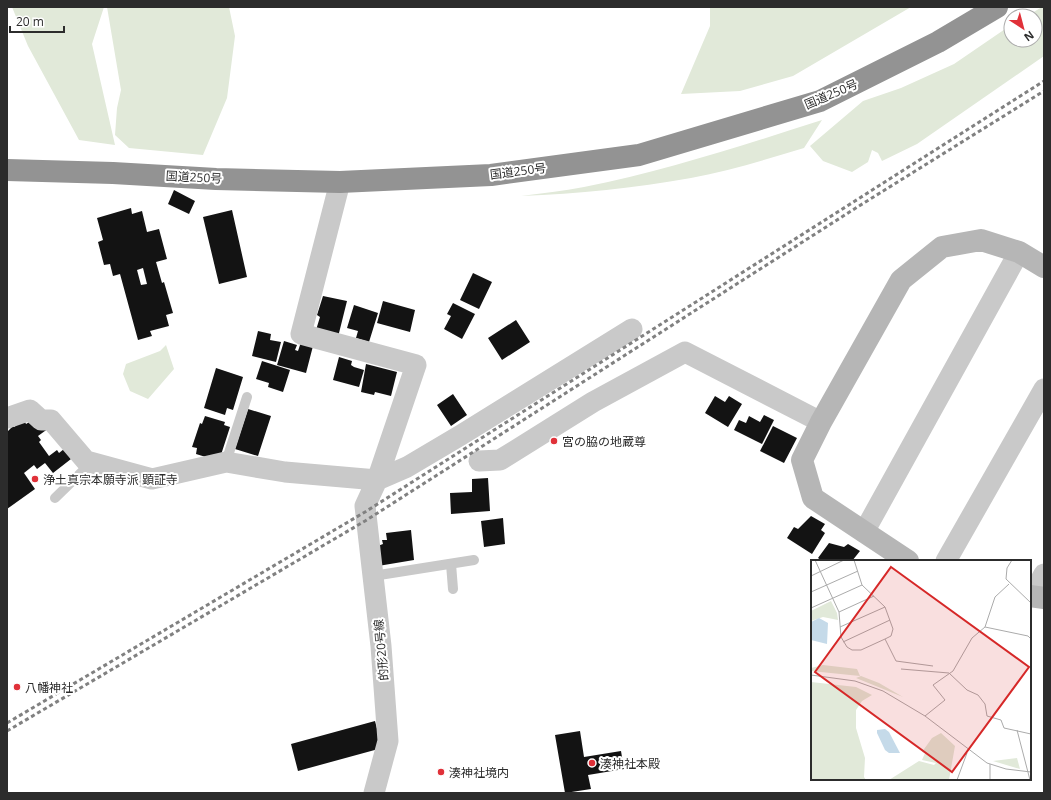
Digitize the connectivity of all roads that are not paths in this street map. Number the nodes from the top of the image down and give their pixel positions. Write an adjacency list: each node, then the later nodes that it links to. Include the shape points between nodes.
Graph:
1 (997, 7): 3 (highway, 国道250号, via 938,42 820,101 639,155 491,175)
2 (7, 170): 3 (highway, 国道250号)
3 (340, 182): 14 (street, via 301,334 416,365)
4 (1019, 252): 5 (street); 10 (street, via 981,240 942,247 902,280); 16 (street)
5 (1044, 267)
6 (632, 329): 14 (street, via 407,468)
7 (1044, 389): 19 (street)
8 (246, 397): 12 (lane)
9 (7, 418): 13 (street, via 30,410 41,420 51,420 86,461)
10 (821, 422): 11 (street, via 685,352 593,402 500,460); 16 (street, via 802,460 813,498)
11 (479, 461)
12 (226, 462): 13 (street, via 152,480); 14 (street, via 285,472)
13 (92, 463): 15 (lane)
14 (377, 480): 22 (street, 的形20号線, via 365,506)
15 (56, 498)
16 (864, 532): 18 (street)
17 (474, 560): 20 (lane)
18 (906, 560)
19 (947, 560)
20 (450, 564): 22 (lane); 23 (lane)
21 (1044, 574): 24 (street)
22 (372, 576): 25 (street, 的形20号線, via 382,646 388,741)
23 (453, 589)
24 (1035, 597)
25 (374, 793)

